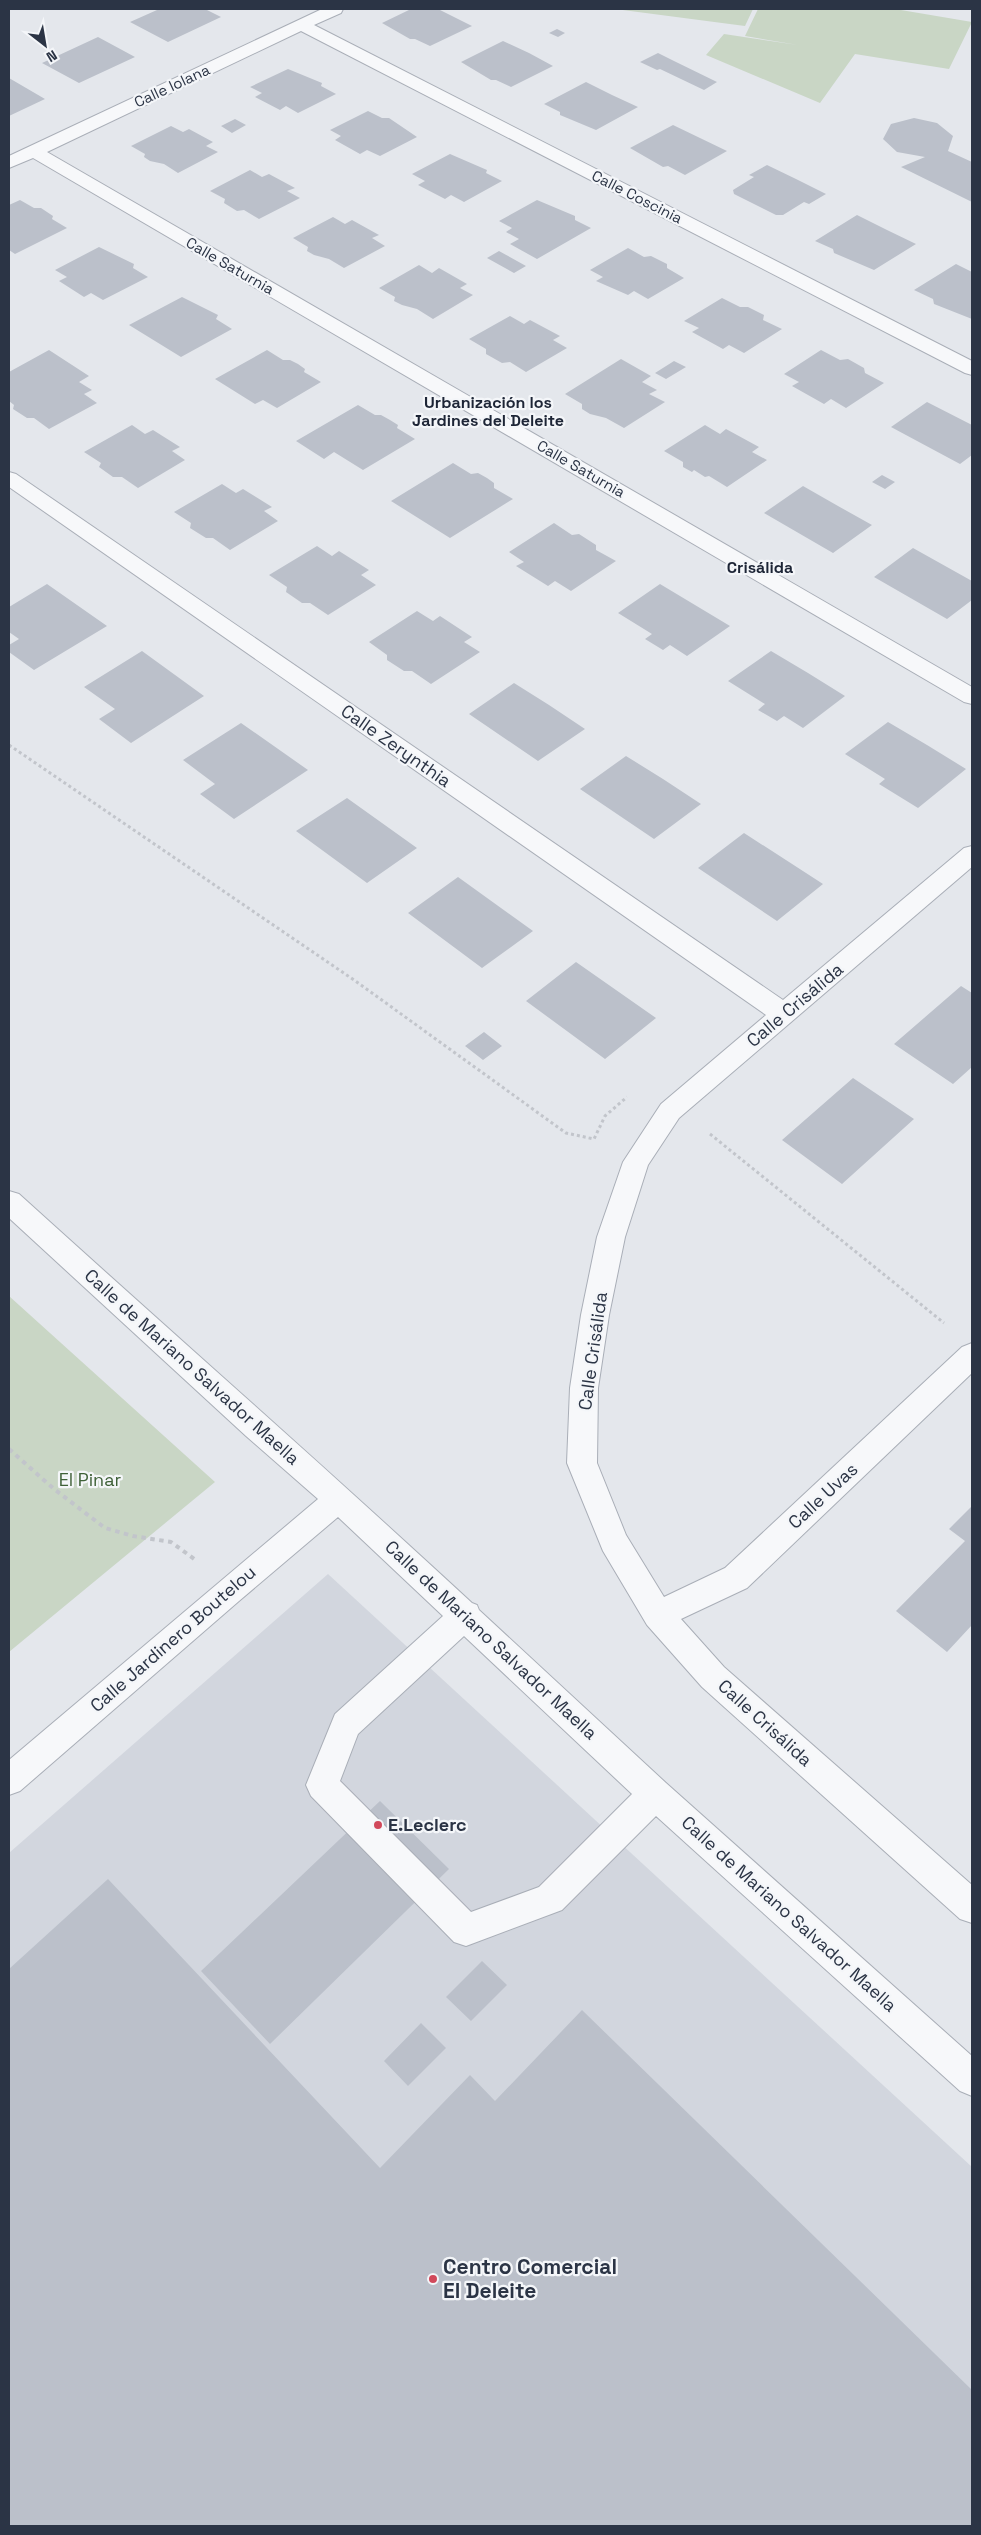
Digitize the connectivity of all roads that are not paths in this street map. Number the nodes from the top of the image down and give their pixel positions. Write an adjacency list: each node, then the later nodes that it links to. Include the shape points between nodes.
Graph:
1 (335, 9): 2 (street, Calle Iolana)
2 (301, 25): 3 (street, Calle Iolana); 5 (street, Calle Coscinia)
3 (33, 151): 4 (street, Calle Iolana); 7 (street, Calle Saturnia)
4 (9, 163)
5 (972, 369)
6 (9, 478): 9 (street, Calle Zerynthia)
7 (972, 697)
8 (972, 854): 9 (street, Calle Crisálida)
9 (784, 1014): 14 (street, Calle Crisálida, via 670,1110 636,1162 612,1237 595,1315 584,1388 582,1463 614,1542)
10 (9, 1202): 12 (street, Calle de Mariano Salvador Maella, via 256,1427)
11 (972, 1355): 14 (street, Calle Uvas, via 736,1578)
12 (340, 1499): 13 (street, Calle de Mariano Salvador Maella); 15 (street, Calle Jardinero Boutelou)
13 (466, 1615): 16 (street, Calle de Mariano Salvador Maella); 16 (street, via 346,1724 322,1785 466,1930 550,1899)
14 (658, 1615): 17 (street, Calle Crisálida, via 713,1677)
15 (9, 1780)
16 (656, 1794): 18 (street, Calle de Mariano Salvador Maella)
17 (972, 1907)
18 (972, 2079)

